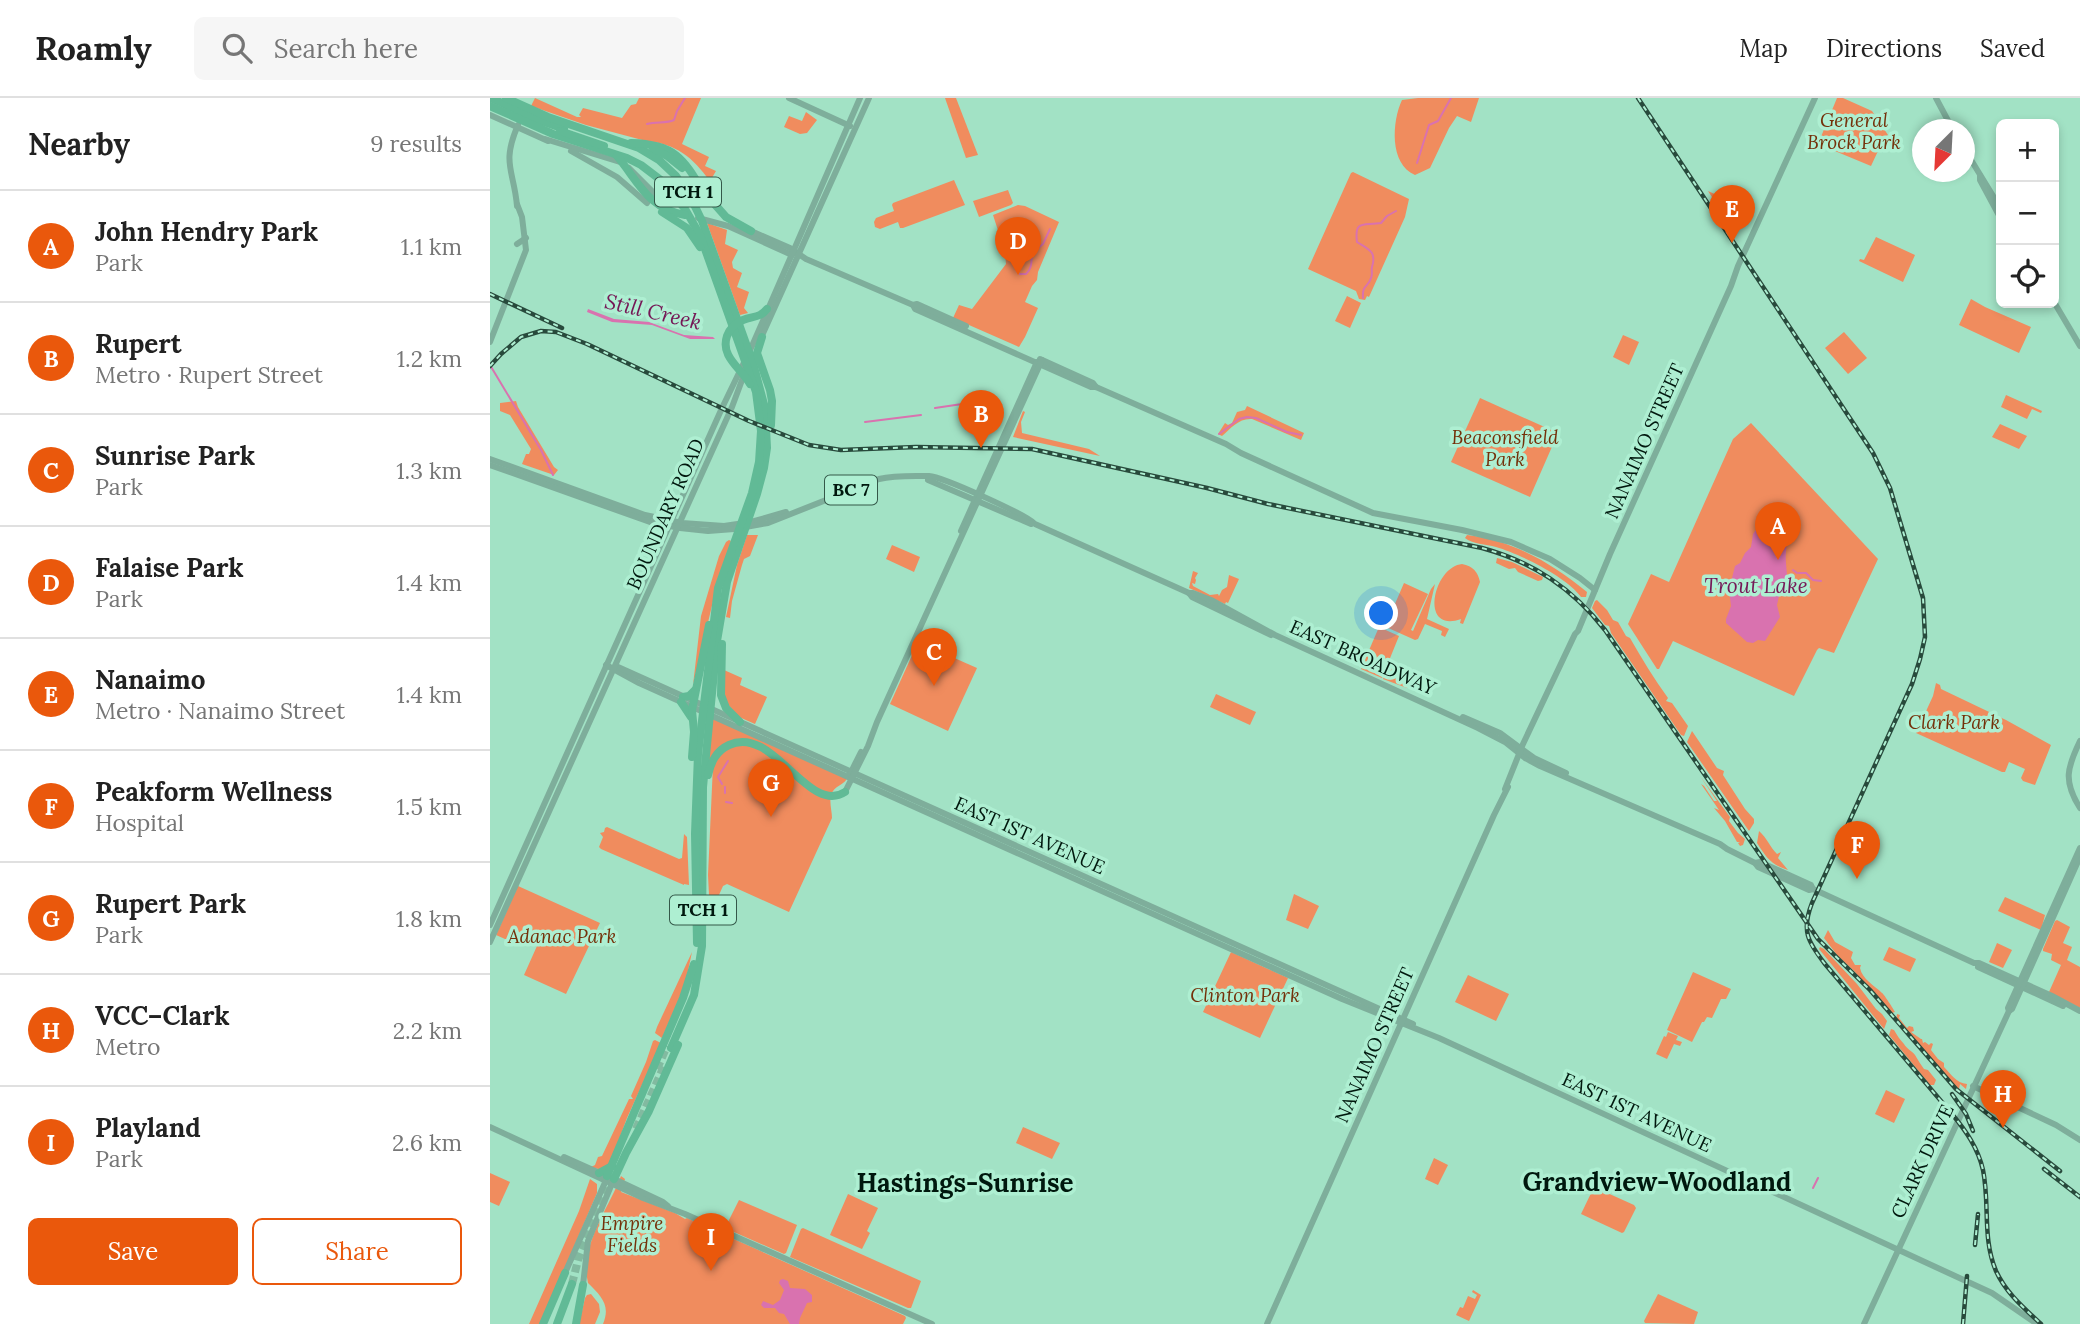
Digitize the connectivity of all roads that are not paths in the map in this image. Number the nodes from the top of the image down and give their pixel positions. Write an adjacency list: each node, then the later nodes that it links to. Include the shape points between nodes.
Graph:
1 (506, 98): 15 (highway, TCH 1)
2 (789, 98): 10 (main road)
3 (860, 98): 16 (main road, BOUNDARY ROAD)
4 (869, 98): 16 (main road, BOUNDARY ROAD)
5 (1815, 98): 58 (main road, NANAIMO STREET)
6 (1934, 98): 12 (main road)
7 (490, 99): 19 (highway, via 538,122)
8 (529, 100): 26 (main road, via 514,134 508,164)
9 (490, 106): 13 (highway, TCH 1)
10 (809, 108): 14 (main road); 16 (main road)
11 (490, 114): 17 (main road)
12 (1947, 119)
13 (529, 124): 20 (highway); 34 (highway, TCH 1, via 628,158 652,173 692,220)
14 (838, 124): 16 (main road); 18 (main road)
15 (576, 127): 23 (highway, via 651,147 679,165); 39 (highway, TCH 1, via 639,148 676,176 697,208)
16 (851, 128): 18 (main road, BOUNDARY ROAD); 33 (main road, BOUNDARY ROAD)
17 (545, 139): 20 (main road); 25 (main road, via 608,172)
18 (842, 139): 33 (main road, BOUNDARY ROAD)
19 (596, 140): 23 (highway, via 665,148 679,158); 28 (highway, via 617,156 650,198)
20 (616, 160): 28 (main road, via 660,201)
21 (1975, 167): 22 (main road)
22 (1980, 176): 24 (main road); 27 (main road)
23 (704, 193): 30 (highway, via 726,217)
24 (1996, 200)
25 (647, 203): 34 (highway, via 690,230)
26 (517, 204): 29 (main road); 29 (main road)
27 (1996, 210)
28 (680, 213): 33 (main road, via 712,220)
29 (522, 222): 31 (main road)
30 (751, 231): 33 (main road)
31 (526, 239): 32 (main road); 41 (main road, via 511,293)
32 (517, 244)
33 (795, 254): 35 (main road, BOUNDARY ROAD); 36 (main road, BOUNDARY ROAD); 43 (main road)
34 (714, 271): 39 (highway, TCH 1)
35 (776, 287): 36 (main road); 38 (main road, BOUNDARY ROAD)
36 (782, 294): 40 (main road, BOUNDARY ROAD)
37 (2058, 308): 42 (main road)
38 (767, 309): 44 (main road, BOUNDARY ROAD); 44 (highway, via 741,321 726,339 730,359)
39 (734, 316): 44 (highway, TCH 1)
40 (762, 337): 45 (main road, BOUNDARY ROAD); 46 (highway, via 757,354 770,390)
41 (490, 338)
42 (2080, 346)
43 (1039, 361): 50 (main road); 51 (main road)
44 (747, 372): 45 (main road); 46 (highway, TCH 1); 46 (highway, TCH 1, via 762,391); 54 (main road, BOUNDARY ROAD)
45 (738, 392): 54 (main road, BOUNDARY ROAD)
46 (766, 417): 47 (highway, TCH 1)
47 (766, 434): 52 (highway, TCH 1); 52 (highway, TCH 1, via 761,481)
48 (490, 459): 54 (main road, BC 7)
49 (490, 465): 54 (main road, BC 7, via 634,517)
50 (978, 498): 54 (main road, EAST BROADWAY / BC 7, via 924,477 906,476 874,481 798,510 736,524); 70 (main road, EAST BROADWAY / BC 7, via 1189,593 1269,635 1500,733); 71 (main road)
51 (1377, 512): 53 (main road); 55 (main road)
52 (747, 515): 57 (highway, TCH 1)
53 (1404, 520): 55 (main road); 56 (main road)
54 (674, 525): 59 (main road, BOUNDARY ROAD)
55 (1443, 526): 58 (main road, via 1497,538 1542,556)
56 (1418, 530)
57 (721, 589): 60 (highway); 61 (highway); 66 (highway, TCH 1)
58 (1593, 593): 70 (main road, NANAIMO STREET)
59 (610, 665): 62 (main road, EAST 1ST AVENUE, via 639,683); 81 (main road, BOUNDARY ROAD); 82 (main road, BOUNDARY ROAD)
60 (695, 690): 62 (highway); 63 (highway)
61 (721, 695): 64 (highway); 67 (highway)
62 (682, 699): 63 (main road, EAST 1ST AVENUE); 65 (highway)
63 (693, 704): 64 (main road, EAST 1ST AVENUE); 65 (highway); 66 (main road, EAST 1ST AVENUE)
64 (720, 713): 66 (highway); 67 (main road, EAST 1ST AVENUE)
65 (692, 719): 76 (highway)
66 (706, 720): 71 (main road, EAST 1ST AVENUE); 75 (highway, TCH 1); 76 (highway, TCH 1, via 698,754)
67 (740, 722): 71 (main road, EAST 1ST AVENUE)
68 (2080, 741): 74 (main road, via 2068,775)
69 (2080, 750): 73 (main road, via 2072,775)
70 (1522, 752): 79 (main road, EAST BROADWAY / BC 7); 87 (main road, NANAIMO STREET)
71 (852, 776): 72 (main road); 87 (main road, EAST 1ST AVENUE, via 1342,999)
72 (845, 792): 75 (highway, via 834,797 820,793 763,748 738,742 711,762)
73 (2080, 801)
74 (2080, 808)
75 (702, 823): 85 (highway, TCH 1, via 702,946)
76 (695, 834): 83 (highway, TCH 1)
77 (2080, 848): 84 (main road, CLARK DRIVE)
78 (2080, 857): 84 (main road, CLARK DRIVE)
79 (1758, 864): 80 (main road, EAST BROADWAY / BC 7); 80 (main road, EAST BROADWAY / BC 7)
80 (1813, 889): 84 (main road, EAST BROADWAY / BC 7)
81 (490, 925)
82 (490, 942)
83 (694, 964): 85 (highway, TCH 1, via 669,1047); 91 (highway)
84 (2021, 985): 86 (main road, EAST BROADWAY / BC 7); 88 (main road, CLARK DRIVE)
85 (694, 995): 91 (highway, via 649,1111)
86 (2080, 1011)
87 (1402, 1021): 96 (main road, EAST 1ST AVENUE); 105 (main road, NANAIMO STREET)
88 (1973, 1086): 90 (main road); 96 (main road, CLARK DRIVE)
89 (490, 1126): 91 (main road)
90 (2080, 1140)
91 (608, 1177): 92 (highway); 92 (main road); 93 (main road); 93 (main road); 94 (main road); 95 (main road)
92 (622, 1186): 94 (main road); 104 (main road)
93 (601, 1191): 97 (main road)
94 (606, 1198): 95 (main road)
95 (588, 1241): 98 (main road)
96 (1898, 1250): 106 (main road, CLARK DRIVE); 107 (main road, EAST 1ST AVENUE, via 1992,1293)
97 (565, 1273): 101 (highway)
98 (577, 1284): 100 (highway); 102 (highway); 102 (highway)
99 (593, 1292): 100 (highway)
100 (582, 1296): 103 (highway)
101 (542, 1324)
102 (557, 1324)
103 (576, 1324)
104 (932, 1324)
105 (1267, 1324)
106 (1864, 1324)
107 (2034, 1324)

